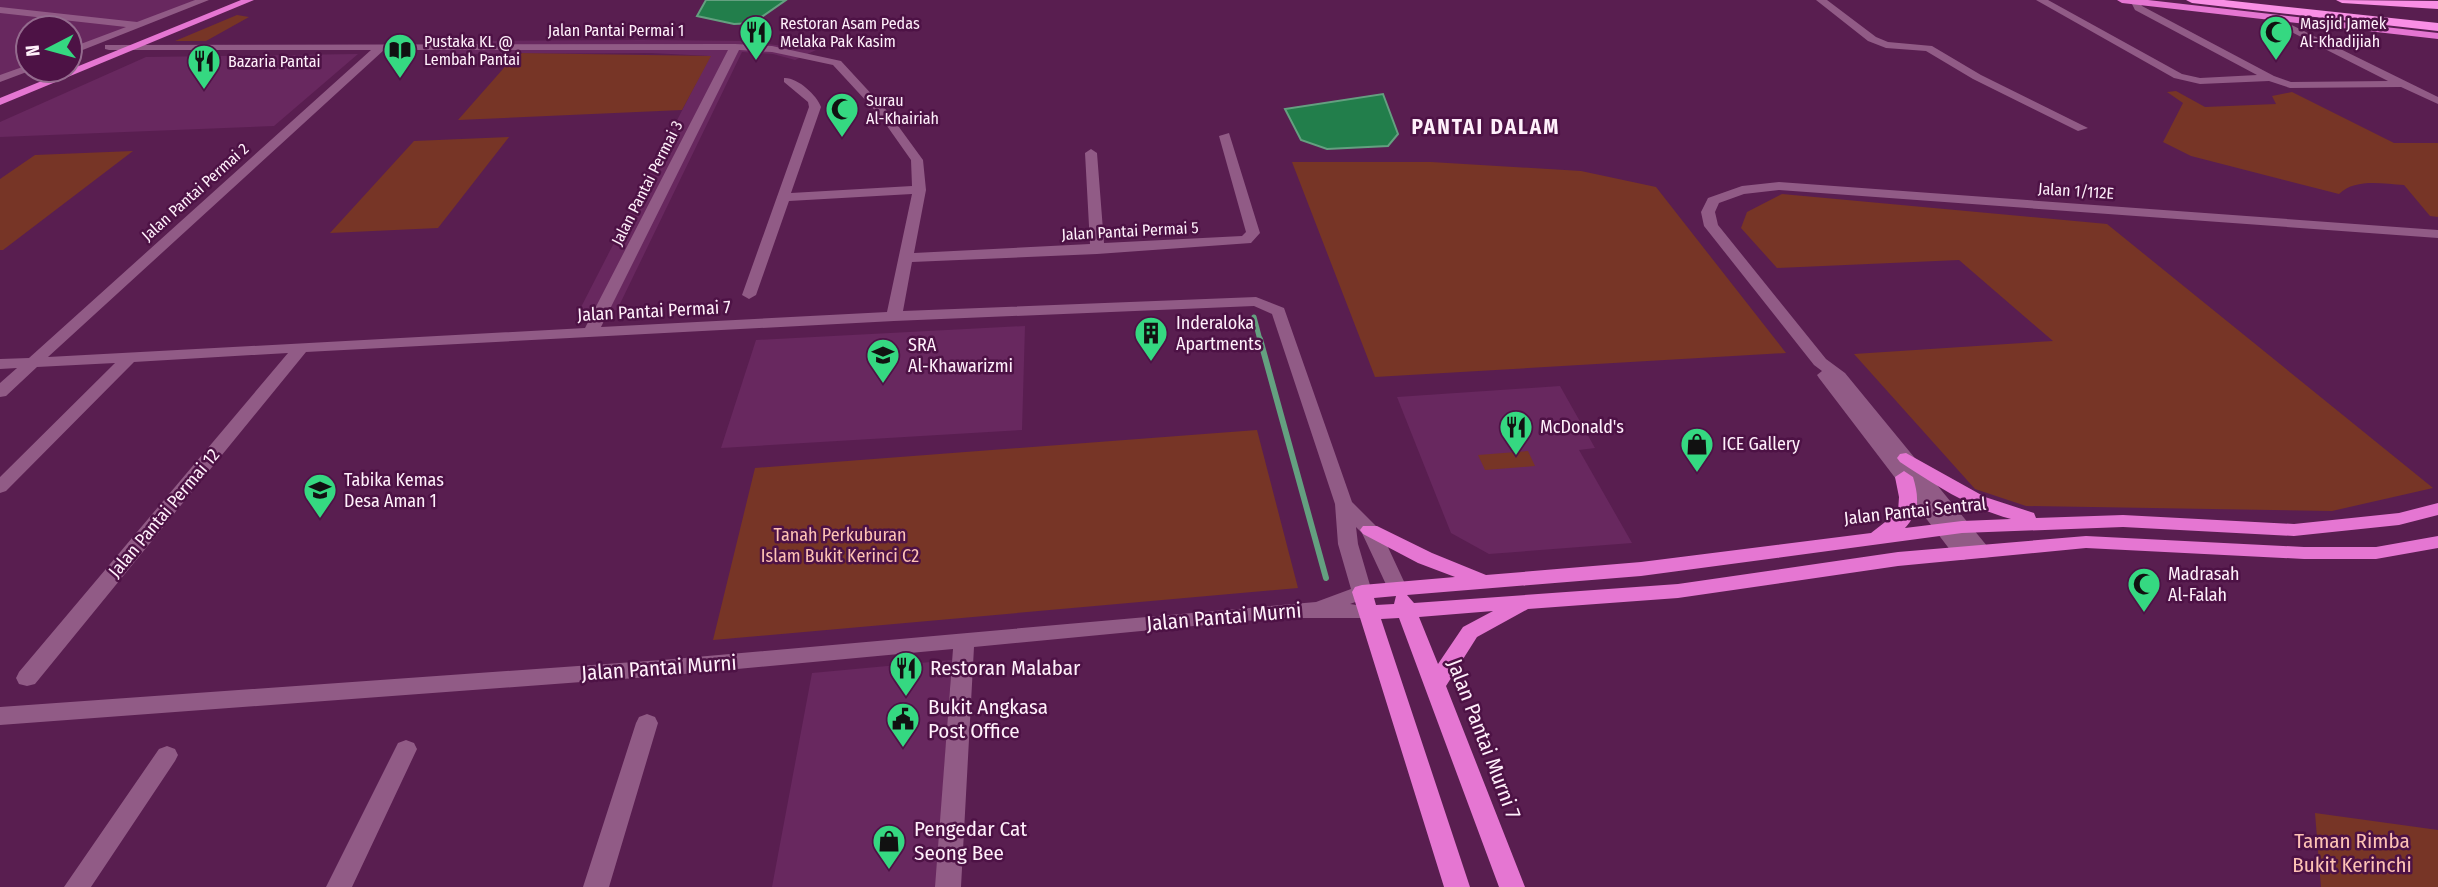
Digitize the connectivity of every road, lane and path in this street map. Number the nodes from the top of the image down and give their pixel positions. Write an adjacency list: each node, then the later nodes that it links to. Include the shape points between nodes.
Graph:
1 (204, 0): 14 (street)
2 (230, 0): 18 (main road)
3 (249, 0): 20 (main road)
4 (1821, 0): 30 (street, via 1871,39 1886,45 1928,48)
5 (2041, 0): 23 (street, via 2178,76 2200,81)
6 (2192, 0): 15 (highway)
7 (2233, 0): 13 (highway)
8 (2342, 0): 10 (highway)
9 (2128, 1): 12 (main road); 23 (street)
10 (2438, 5)
11 (0, 10): 14 (street)
12 (2265, 16): 16 (main road); 26 (street)
13 (2438, 22)
14 (139, 25): 17 (street)
15 (2438, 27)
16 (2438, 36)
17 (84, 47)
18 (109, 47): 20 (street, Jalan Pantai Permai 1); 22 (main road)
19 (735, 47): 21 (street, Jalan Pantai Permai 1); 33 (street, Jalan Pantai Permai 1, via 784,51 837,64 908,144 917,160); 40 (street, Jalan Pantai Permai 3)
20 (129, 48): 21 (street, Jalan Pantai Permai 1); 29 (main road)
21 (380, 48): 44 (street, Jalan Pantai Permai 2)
22 (84, 57)
23 (2270, 78): 26 (street, via 2300,85)
24 (788, 80): 34 (street, via 815,107)
25 (20, 84): 27 (main road)
26 (2404, 84): 28 (street)
27 (0, 92)
28 (2438, 101)
29 (0, 102)
30 (2082, 128)
31 (1225, 136): 36 (street, Jalan Pantai Permai 5, via 1253,233 1246,240)
32 (1091, 153): 36 (street)
33 (919, 190): 34 (street); 37 (street, Jalan Pantai Permai 1)
34 (783, 197): 38 (street)
35 (2438, 234): 43 (street, Jalan 1/112E, via 1779,186 1742,190 1713,201 1708,212 1711,226)
36 (1097, 250): 37 (street, Jalan Pantai Permai 5)
37 (905, 258): 39 (street, Jalan Pantai Permai 1)
38 (749, 295)
39 (894, 316): 40 (street, Jalan Pantai Permai 7); 50 (street, Jalan Pantai Permai 7, via 1245,300 1265,303 1279,311)
40 (590, 334): 41 (street, Jalan Pantai Permai 7)
41 (301, 348): 42 (street, Jalan Pantai Permai 7); 66 (street, Jalan Pantai Permai 12)
42 (129, 358): 44 (street, Jalan Pantai Permai 7); 49 (street)
43 (1820, 362): 47 (street, via 1839,376); 48 (street, via 1826,378)
44 (33, 363): 45 (street, Jalan Pantai Permai 7); 46 (street, Jalan Pantai Permai 2)
45 (0, 365)
46 (0, 392)
47 (1906, 458): 52 (main road, via 1996,510); 54 (street)
48 (1904, 477): 54 (street); 56 (main road, via 1911,501 1906,514 1892,529)
49 (0, 487)
50 (1344, 504): 55 (street); 63 (street, via 1348,544)
51 (2438, 509): 53 (main road, Jalan Pantai Sentral)
52 (2061, 521): 53 (main road, Jalan Pantai Sentral, via 2294,530); 54 (main road, Jalan Pantai Sentral)
53 (2344, 526): 59 (main road)
54 (1953, 527): 56 (main road, Jalan Pantai Sentral); 58 (street)
55 (1370, 530): 60 (main road); 61 (street)
56 (1867, 539): 60 (main road, Jalan Pantai Sentral, via 1641,569)
57 (2438, 542): 59 (main road)
58 (1973, 553): 59 (main road, via 2086,542); 62 (main road, via 1830,567 1678,591)
59 (2376, 553)
60 (1484, 581): 61 (main road, Jalan Pantai Sentral)
61 (1397, 588): 63 (main road, Jalan Pantai Sentral); 64 (main road, Jalan Pantai Murni 7)
62 (1532, 602): 64 (main road); 67 (main road, via 1469,632)
63 (1366, 603): 64 (main road); 65 (street, Jalan Pantai Murni); 76 (main road)
64 (1406, 610): 67 (main road, Jalan Pantai Murni 7)
65 (964, 640): 68 (street, Jalan Pantai Murni, via 676,667); 75 (street)
66 (27, 678)
67 (1435, 686): 77 (main road, Jalan Pantai Murni 7)
68 (0, 716)
69 (647, 723): 74 (street)
70 (406, 749): 73 (street)
71 (167, 755): 72 (street)
72 (77, 887)
73 (339, 887)
74 (596, 887)
75 (948, 887)
76 (1457, 887)
77 (1513, 887)

